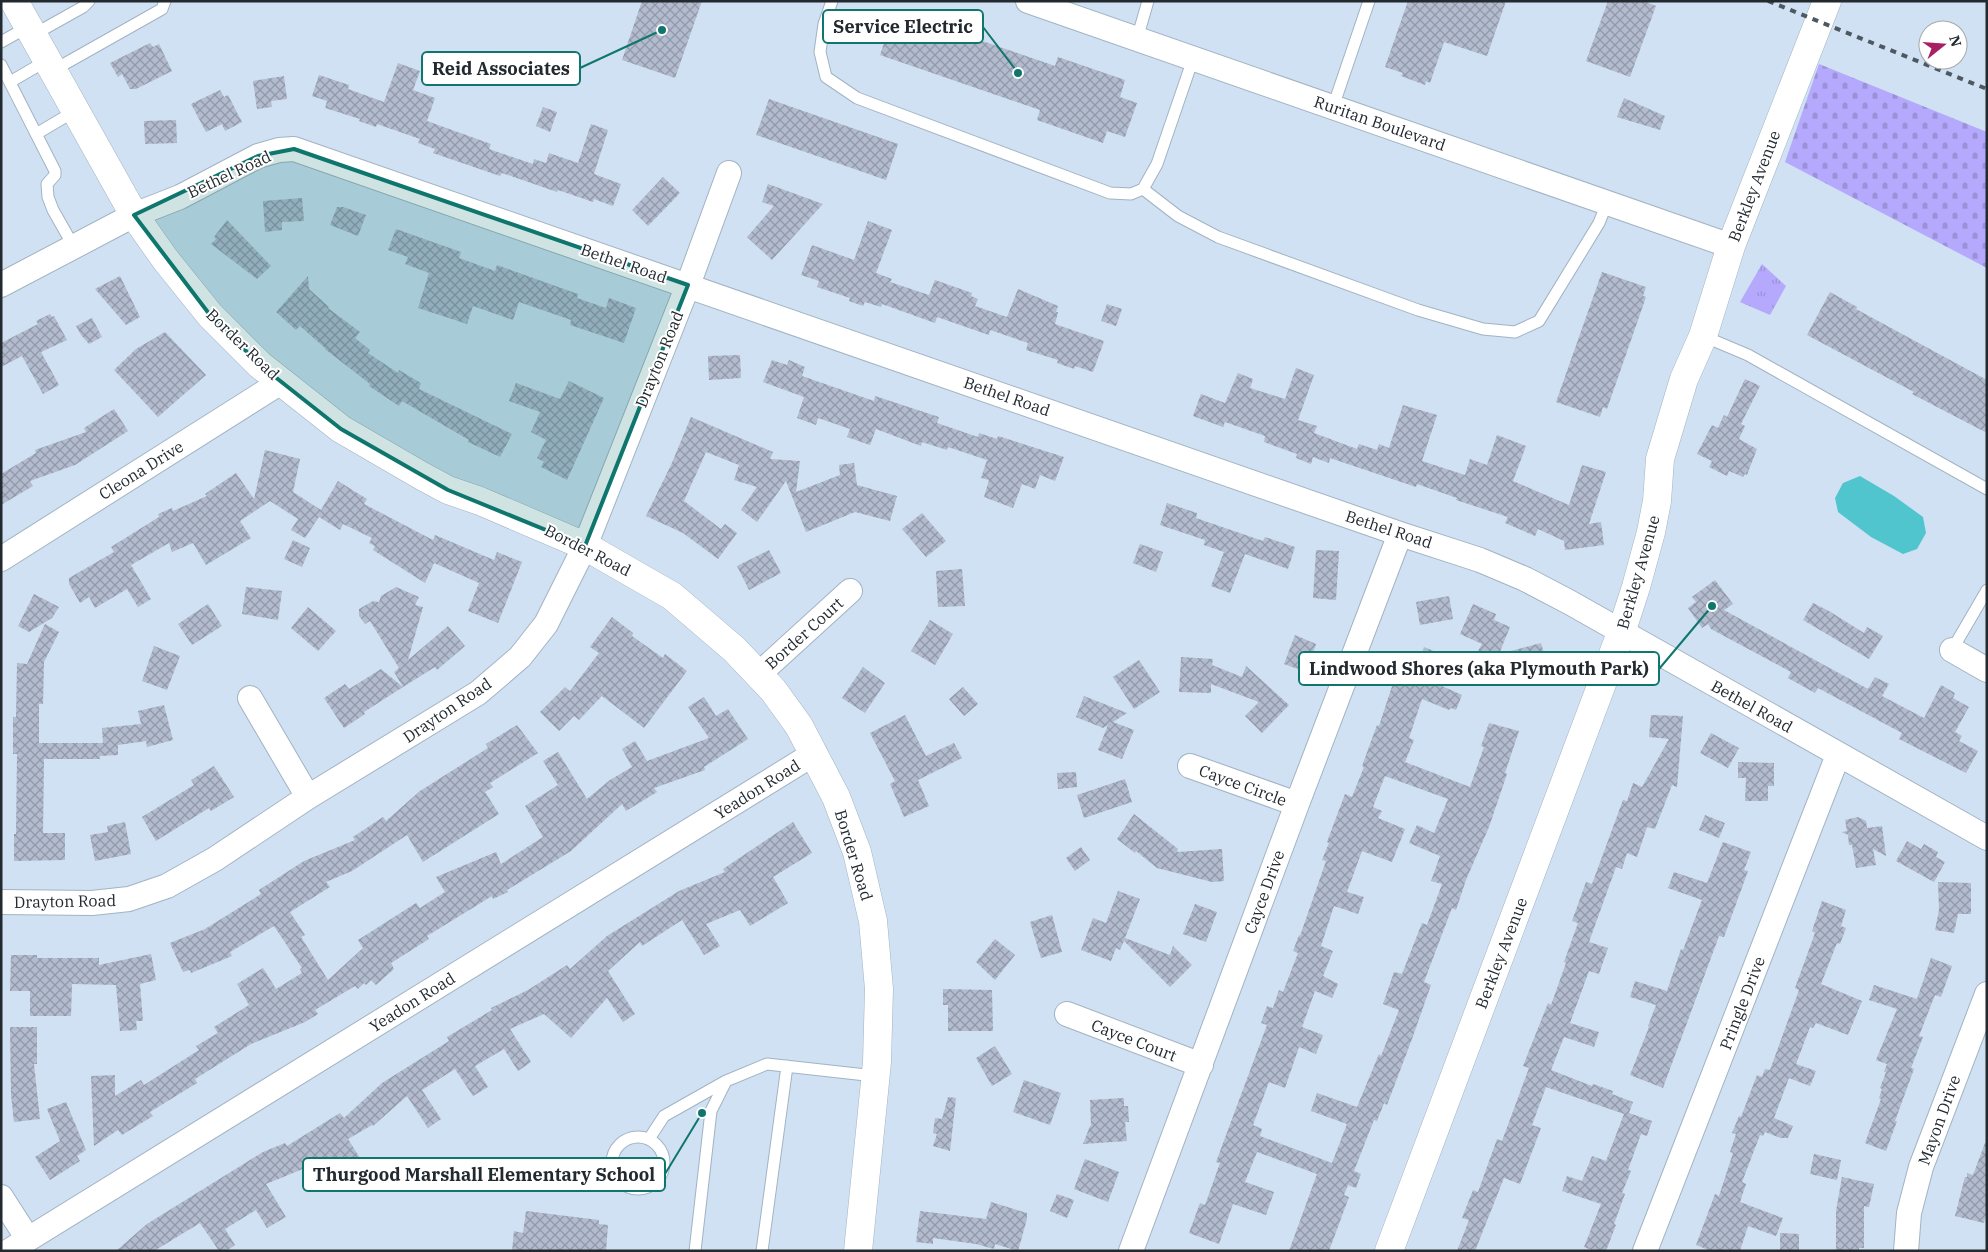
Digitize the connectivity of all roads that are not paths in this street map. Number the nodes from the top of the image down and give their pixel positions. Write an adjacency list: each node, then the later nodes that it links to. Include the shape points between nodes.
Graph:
1 (14, 1): 9 (street, Border Road)
2 (89, 1): 9 (lane, via 83,7)
3 (165, 1): 14 (lane, via 162,9)
4 (832, 1): 20 (lane, via 824,24 820,52 826,77 857,98 1110,193 1131,194)
5 (1028, 1): 10 (street, Ruritan Boulevard)
6 (1148, 1): 10 (lane)
7 (1369, 1): 16 (lane)
8 (1827, 1): 23 (street, Berkley Avenue)
9 (30, 31): 11 (lane); 14 (street, Border Road)
10 (1137, 39): 12 (street, Ruritan Boulevard)
11 (1, 42)
12 (1193, 59): 16 (street, Ruritan Boulevard); 20 (lane, via 1157,164)
13 (1, 65): 15 (lane)
14 (49, 66): 15 (lane); 17 (street, Border Road)
15 (10, 82): 18 (lane)
16 (1333, 107): 21 (street, Ruritan Boulevard)
17 (75, 111): 18 (lane); 22 (street, Border Road)
18 (36, 134): 24 (lane, via 54,171 47,184 48,196)
19 (729, 173): 25 (street, Drayton Road)
20 (1143, 189): 21 (lane, via 1178,216 1218,237 1418,310 1484,328 1515,332 1539,321 1599,223)
21 (1607, 203): 23 (street, Ruritan Boulevard)
22 (134, 216): 24 (street, Bethel Road); 25 (street, Bethel Road, via 180,197 258,156 294,149); 28 (street, Border Road, via 210,315)
23 (1731, 246): 27 (street, Berkley Avenue)
24 (74, 247): 26 (street, Bethel Road)
25 (688, 285): 30 (street, Bethel Road); 31 (street, Drayton Road)
26 (1, 286)
27 (1702, 336): 29 (lane, via 1748,355); 35 (street, Berkley Avenue, via 1684,378 1660,459 1652,532)
28 (281, 382): 31 (street, Border Road, via 341,428 422,476 448,490 489,504); 32 (street, Cleona Drive)
29 (1987, 489)
30 (1400, 534): 35 (street, Bethel Road, via 1480,560 1525,579); 44 (street, Cayce Drive)
31 (584, 546): 38 (street, Border Road, via 672,596 721,637); 43 (street, Drayton Road, via 546,624 520,657 478,693)
32 (1, 559)
33 (850, 591): 38 (street, Border Court)
34 (1986, 592): 36 (lane)
35 (1621, 633): 41 (street, Bethel Road); 60 (street, Berkley Avenue)
36 (1952, 650): 37 (street)
37 (1987, 670)
38 (758, 674): 40 (street, Border Road, via 800,726)
39 (250, 698): 43 (street)
40 (815, 753): 51 (street, Border Road, via 857,852 874,921 879,989); 55 (street, Yeadon Road)
41 (1838, 755): 45 (street, Bethel Road); 61 (street, Pringle Drive)
42 (1190, 766): 44 (street, Cayce Circle)
43 (308, 796): 46 (street, Drayton Road, via 216,859 167,886 128,899 92,903)
44 (1297, 804): 49 (street, Cayce Drive)
45 (1987, 838)
46 (1, 902)
47 (1987, 994): 62 (street, Mayon Drive, via 1920,1167 1909,1213)
48 (1067, 1014): 49 (street, Cayce Court)
49 (1201, 1065): 59 (street, Cayce Drive)
50 (787, 1066): 51 (lane); 52 (lane, via 767,1064); 57 (lane)
51 (875, 1076): 58 (street, Border Road)
52 (726, 1081): 53 (lane, via 664,1116); 56 (lane, via 711,1111)
53 (649, 1140): 53 (lane, via 629,1138 614,1152 613,1172 626,1187 646,1188 661,1175 664,1165 662,1154 658,1146)
54 (1, 1197): 55 (street)
55 (18, 1245)
56 (695, 1251)
57 (762, 1251)
58 (858, 1251)
59 (1131, 1251)
60 (1389, 1251)
61 (1645, 1251)
62 (1906, 1251)

